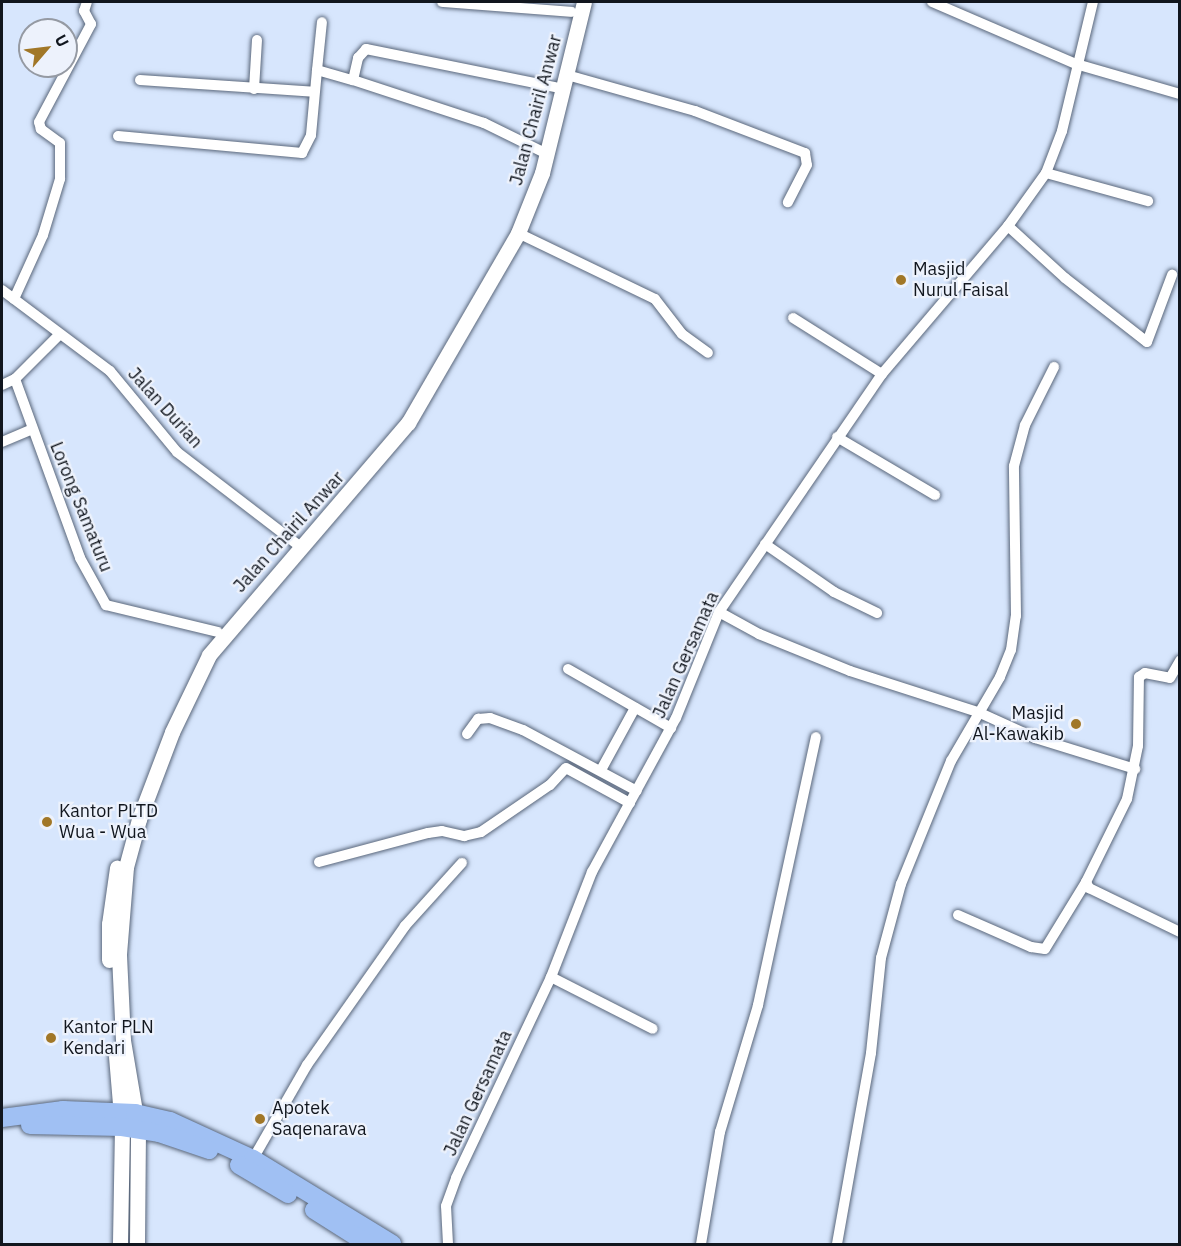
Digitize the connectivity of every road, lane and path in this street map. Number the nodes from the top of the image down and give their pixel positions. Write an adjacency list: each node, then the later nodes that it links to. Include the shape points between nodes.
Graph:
1 (87, 2): 27 (street, via 84,11 91,24 39,122 41,129 60,143 60,179 43,235)
2 (442, 2): 6 (street)
3 (584, 2): 11 (main road, Jalan Chairil Anwar)
4 (932, 2): 9 (street)
5 (1094, 2): 9 (street, Jalan Gersamata)
6 (573, 7): 14 (main road, Jalan Chairil Anwar)
7 (322, 22): 10 (street)
8 (257, 40): 15 (street)
9 (1076, 64): 17 (street); 20 (street, Jalan Gersamata, via 1062,131)
10 (317, 70): 13 (street); 16 (street)
11 (567, 75): 22 (street, via 695,111 805,153 807,165); 24 (main road, Jalan Chairil Anwar, via 542,173)
12 (140, 80): 15 (street)
13 (353, 80): 14 (street, via 358,58 366,49); 19 (street, via 484,123)
14 (555, 87): 19 (main road, Jalan Chairil Anwar)
15 (254, 89): 16 (street)
16 (314, 92): 18 (street, via 310,135 302,153)
17 (1179, 94)
18 (118, 136)
19 (542, 151): 40 (main road, Jalan Chairil Anwar, via 510,232 419,394)
20 (1046, 173): 21 (street); 23 (street, Jalan Gersamata)
21 (1148, 201)
22 (788, 202)
23 (1008, 226): 25 (street, via 1065,278 1148,342); 32 (street, Jalan Gersamata)
24 (518, 233): 30 (street, via 655,299 682,334); 40 (main road, Jalan Chairil Anwar, via 408,423)
25 (1172, 275)
26 (2, 290): 27 (street, Jalan Durian)
27 (14, 299): 29 (street, Jalan Durian)
28 (793, 318): 32 (street)
29 (59, 335): 33 (street); 40 (street, Jalan Durian, via 110,371 177,452)
30 (708, 353)
31 (1054, 367): 47 (street, via 1025,425 1014,466 1014,633 1000,677)
32 (882, 374): 36 (street, Jalan Gersamata)
33 (15, 379): 34 (street); 35 (street, Lorong Samaturu)
34 (2, 386)
35 (32, 429): 37 (street); 43 (street, Lorong Samaturu, via 80,558 106,605)
36 (837, 437): 38 (street); 39 (street, Jalan Gersamata)
37 (2, 442)
38 (935, 495)
39 (765, 544): 41 (street, Jalan Gersamata); 42 (street, via 834,592)
40 (298, 546): 43 (main road, Jalan Chairil Anwar); 62 (main road, Jalan Chairil Anwar, via 217,643 172,732 128,858)
41 (719, 612): 47 (street, via 819,659); 48 (street, Jalan Gersamata)
42 (876, 613)
43 (218, 632): 62 (main road, Jalan Chairil Anwar, via 163,733 140,787 111,900)
44 (1179, 661): 53 (street, via 1170,678 1144,673 1139,677)
45 (568, 669): 46 (street)
46 (635, 708): 48 (street); 54 (street)
47 (978, 712): 53 (street, via 1035,738); 75 (street, via 936,794 901,884 881,958 871,1053)
48 (671, 729): 55 (street, Jalan Gersamata)
49 (467, 734): 51 (street, via 478,719 490,718)
50 (816, 737): 74 (street, via 758,1005 720,1132)
51 (573, 757): 52 (street); 54 (street)
52 (566, 768): 56 (street); 57 (street, via 550,785 481,832 464,836 442,831 428,833)
53 (1135, 769): 59 (street, via 1118,819)
54 (601, 770): 55 (street)
55 (637, 791): 56 (street, Jalan Gersamata)
56 (630, 803): 63 (street, Jalan Gersamata, via 588,882)
57 (319, 862)
58 (462, 863): 68 (street, via 417,910 307,1065)
59 (1086, 882): 60 (street, via 1042,950); 61 (street, via 1089,888)
60 (958, 915)
61 (1179, 932)
62 (114, 951): 66 (main road, Jalan Chairil Anwar)
63 (551, 977): 64 (street); 73 (street, Jalan Gersamata, via 449,1194)
64 (653, 1029)
65 (2, 1118): 66 (highway, via 54,1110)
66 (129, 1120): 67 (highway, via 45,1123); 68 (highway, via 170,1121); 69 (main road); 70 (main road); 71 (highway, via 217,1153)
67 (2, 1131)
68 (253, 1159): 72 (highway)
69 (120, 1245)
70 (137, 1245)
71 (368, 1245)
72 (393, 1245)
73 (448, 1245)
74 (700, 1245)
75 (837, 1245)

